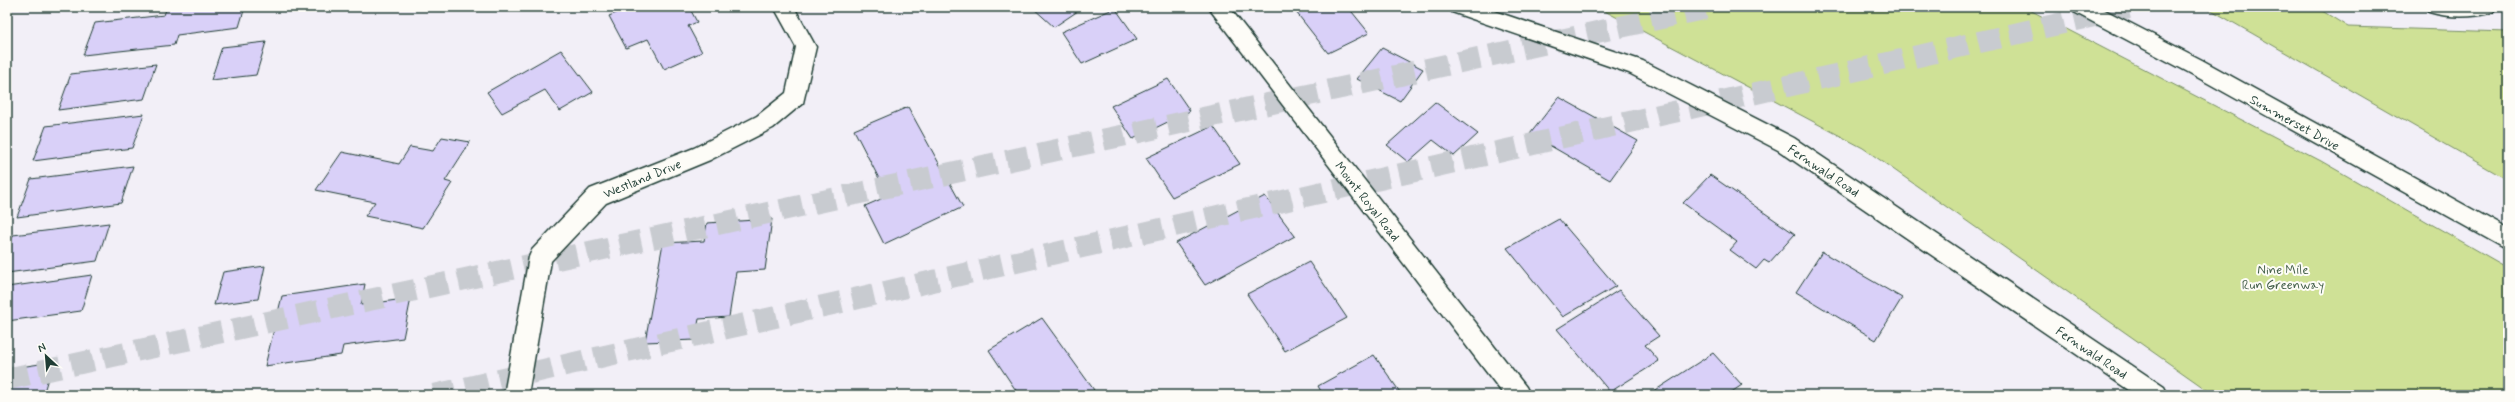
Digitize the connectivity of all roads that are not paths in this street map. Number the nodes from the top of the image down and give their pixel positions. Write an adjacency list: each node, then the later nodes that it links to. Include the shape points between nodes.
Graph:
1 (784, 7): 8 (street, Westland Drive, via 806,47 796,97 765,122 702,154 598,196 550,246 540,257)
2 (1218, 7): 9 (street, Mount Royal Road)
3 (1459, 7): 10 (street, Fernwald Road, via 1636,68 1786,144)
4 (2081, 7): 7 (street, Summerset Drive, via 2195,66)
5 (2435, 7): 6 (lane, via 2458,10)
6 (2487, 7)
7 (2508, 240)
8 (516, 395)
9 (1518, 395)
10 (2156, 395)

